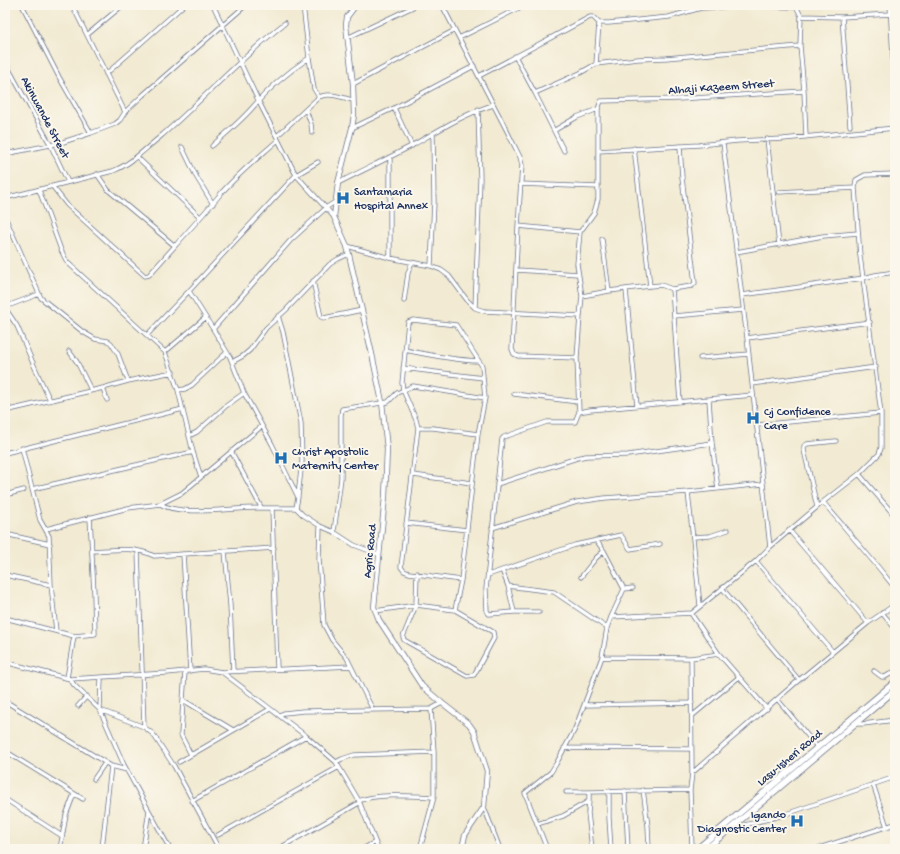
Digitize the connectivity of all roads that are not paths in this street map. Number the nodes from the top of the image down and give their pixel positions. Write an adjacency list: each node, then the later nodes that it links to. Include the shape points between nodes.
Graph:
1 (22, 5): 50 (street)
2 (72, 5): 21 (street)
3 (123, 5): 21 (street)
4 (184, 5): 31 (street)
5 (213, 5): 19 (street)
6 (246, 5): 19 (street)
7 (303, 5): 26 (street)
8 (356, 5): 22 (street, via 347,17)
9 (417, 5): 22 (street)
10 (442, 5): 20 (street)
11 (525, 5): 23 (street)
12 (890, 5): 14 (street)
13 (796, 6): 15 (street); 18 (street, via 701,8 669,17)
14 (890, 14): 16 (street); 36 (street)
15 (801, 16): 16 (street); 24 (street)
16 (842, 17): 46 (street)
17 (285, 23): 28 (street)
18 (599, 23): 25 (street, via 590,17); 29 (street)
19 (223, 25): 28 (street); 45 (street)
20 (455, 30): 23 (street); 33 (street)
21 (87, 35): 31 (street)
22 (347, 38): 33 (street)
23 (460, 38): 30 (street)
24 (800, 46): 29 (street); 34 (street)
25 (515, 56): 32 (street); 35 (street)
26 (309, 58): 37 (street, via 314,89); 38 (street)
27 (5, 62): 57 (street, Akinwande Street)
28 (241, 62): 38 (street); 66 (street)
29 (596, 64): 35 (street)
30 (474, 66): 32 (street); 41 (street)
31 (106, 74): 45 (street)
32 (479, 76): 40 (street)
33 (353, 84): 39 (street)
34 (804, 91): 42 (street, Alhaji Kazeem Street, via 679,99 607,100 602,101); 53 (street)
35 (536, 92): 49 (street)
36 (895, 93)
37 (320, 97): 39 (street, via 329,95); 44 (street)
38 (258, 100): 54 (street); 59 (street, via 253,108)
39 (353, 100): 47 (street)
40 (493, 104): 43 (street); 74 (street, via 520,157)
41 (394, 108): 47 (street); 60 (street)
42 (598, 108): 49 (street, Alhaji Kazeem Street); 64 (street)
43 (478, 109): 52 (street); 114 (street, via 480,179)
44 (306, 110): 51 (street); 54 (street)
45 (125, 112): 50 (street, via 115,124)
46 (850, 126)
47 (352, 128): 73 (street)
48 (895, 128): 53 (street)
49 (554, 130): 63 (street)
50 (91, 133): 57 (street)
51 (312, 133)
52 (433, 134): 60 (street); 98 (street, via 434,202)
53 (806, 137): 55 (street)
54 (278, 138): 71 (street); 82 (street, via 218,196)
55 (767, 140): 56 (street); 91 (street)
56 (723, 143): 61 (street); 94 (street)
57 (50, 144): 65 (street); 72 (street, Akinwande Street)
58 (182, 146): 82 (street)
59 (212, 146)
60 (412, 146): 67 (street)
61 (680, 146): 62 (street); 105 (street, via 695,283 692,286)
62 (634, 148): 64 (street); 104 (street)
63 (564, 151)
64 (598, 151): 76 (street)
65 (6, 153)
66 (137, 157): 69 (street, via 113,171); 85 (street)
67 (390, 157): 73 (street); 96 (street)
68 (318, 162): 71 (street)
69 (97, 174): 72 (street); 92 (street, via 108,190)
70 (895, 174): 77 (street, via 865,175 856,180)
71 (296, 175): 83 (street); 107 (street)
72 (68, 182): 75 (street)
73 (338, 183): 81 (street)
74 (520, 184): 76 (street); 87 (street)
75 (53, 187): 78 (street); 92 (street, via 67,205 145,276 149,275)
76 (598, 188): 88 (street, via 595,210)
77 (855, 188): 79 (street); 89 (street)
78 (39, 190): 80 (street); 124 (street, via 61,250 68,262)
79 (779, 192)
80 (5, 198)
81 (335, 202): 83 (street); 86 (street)
82 (213, 204): 85 (street)
83 (327, 207): 86 (street); 123 (street, via 290,241)
84 (5, 216): 109 (street)
85 (200, 217): 92 (street)
86 (334, 217): 93 (street, Agric Road)
87 (518, 226): 88 (street); 99 (street)
88 (580, 232): 101 (street)
89 (858, 233): 91 (street); 102 (street)
90 (602, 239): 108 (street)
91 (779, 244): 94 (street)
92 (174, 246)
93 (347, 246): 95 (street, Agric Road); 96 (street)
94 (736, 252): 110 (street)
95 (349, 254): 103 (street, via 330,264); 115 (street, Agric Road)
96 (390, 258): 97 (street)
97 (412, 262): 98 (street); 112 (street)
98 (431, 266): 114 (street, via 449,276)
99 (517, 270): 101 (street); 117 (street)
100 (895, 272): 102 (street)
101 (578, 274): 111 (street)
102 (864, 278): 110 (street); 122 (street)
103 (313, 281): 115 (street, via 321,317); 118 (street)
104 (650, 286): 105 (street); 106 (street)
105 (672, 289): 120 (street)
106 (626, 290): 108 (street); 156 (street)
107 (189, 291): 121 (street); 124 (street)
108 (609, 291): 111 (street)
109 (39, 294): 113 (street); 139 (street, via 46,304 83,332 95,339 111,343)
110 (742, 294): 116 (street)
111 (582, 296): 119 (street)
112 (404, 301)
113 (5, 307): 150 (street, via 17,326)
114 (475, 308): 117 (street)
115 (362, 310): 153 (street, Agric Road)
116 (743, 310): 120 (street); 125 (street)
117 (515, 314): 119 (street); 131 (street, via 512,349 514,354)
118 (278, 316): 134 (street, via 250,350); 184 (street, via 301,423 302,461)
119 (580, 316): 131 (street)
120 (674, 316): 155 (street)
121 (205, 318): 123 (street); 128 (street)
122 (870, 322): 125 (street); 135 (street)
123 (213, 329): 129 (street)
124 (147, 335): 128 (street)
125 (747, 338): 130 (street)
126 (405, 350): 133 (street); 133 (street, via 408,322 413,320 456,325); 136 (street)
127 (69, 351): 142 (street)
128 (165, 352): 137 (street)
129 (226, 353): 134 (street); 143 (street, via 192,385)
130 (749, 354): 132 (street); 140 (street)
131 (577, 358): 154 (street)
132 (700, 358)
133 (478, 361): 138 (street, via 482,366)
134 (232, 362): 145 (street)
135 (876, 367): 140 (street); 161 (street)
136 (403, 368): 138 (street); 144 (street)
137 (173, 372): 139 (street); 143 (street)
138 (483, 378): 148 (street)
139 (128, 381): 141 (street)
140 (752, 384): 147 (street)
141 (103, 388): 142 (street); 151 (street)
142 (91, 390): 150 (street)
143 (178, 390): 157 (street)
144 (403, 390): 148 (street, via 413,386); 153 (street, via 388,402); 164 (street)
145 (244, 393): 163 (street); 166 (street)
146 (514, 394): 154 (street)
147 (753, 395): 152 (street); 162 (street)
148 (485, 398): 165 (street)
149 (5, 400): 158 (street)
150 (50, 400): 158 (street)
151 (107, 400)
152 (710, 400): 155 (street); 168 (street)
153 (382, 402): 200 (street, via 345,408 341,412 341,478); 213 (street, Agric Road, via 388,456)
154 (578, 402): 160 (street)
155 (680, 402): 156 (street)
156 (637, 406): 160 (street)
157 (183, 409): 166 (street); 169 (street)
158 (10, 410): 159 (street)
159 (5, 411)
160 (579, 412): 177 (street, via 572,423 547,422 504,437)
161 (881, 413): 162 (street); 173 (street, via 880,451)
162 (757, 425): 178 (street)
163 (262, 426): 170 (street); 184 (street)
164 (418, 428): 165 (street); 174 (street)
165 (478, 434): 176 (street)
166 (189, 436): 171 (street)
167 (836, 441): 187 (street, via 804,446)
168 (712, 443): 177 (street, via 628,455 586,456); 180 (street)
169 (22, 448): 172 (street); 179 (street)
170 (231, 451): 175 (street); 188 (street)
171 (193, 452): 175 (street); 179 (street)
172 (5, 453)
173 (859, 474): 185 (street); 191 (street)
174 (413, 475): 176 (street); 193 (street)
175 (201, 477): 186 (street, via 182,493)
176 (472, 483): 197 (street)
177 (497, 484): 195 (street)
178 (763, 484): 180 (street); 206 (street)
179 (32, 489): 196 (street, via 40,520)
180 (718, 489): 182 (street)
181 (24, 490): 183 (street)
182 (688, 492): 195 (street, via 576,502); 202 (street)
183 (5, 495)
184 (298, 497): 190 (street)
185 (822, 502): 187 (street); 225 (street)
186 (160, 504): 188 (street, via 173,509); 192 (street)
187 (817, 507): 199 (street)
188 (261, 508): 189 (street)
189 (272, 508): 190 (street); 207 (street)
190 (296, 508): 194 (street)
191 (895, 516)
192 (90, 517): 196 (street); 208 (street)
193 (406, 523): 197 (street); 216 (street, via 401,568)
194 (320, 526): 200 (street); 248 (street, via 319,559 324,625)
195 (492, 528): 218 (street)
196 (46, 529): 204 (street)
197 (467, 530): 220 (street)
198 (728, 530): 202 (street, via 710,536)
199 (789, 530): 206 (street); 238 (street)
200 (334, 532): 213 (street, via 354,545)
201 (5, 534): 204 (street)
202 (693, 537): 229 (street)
203 (596, 540): 205 (street, via 621,535 630,549); 211 (street); 215 (street)
204 (50, 544): 221 (street)
205 (660, 544)
206 (770, 547): 214 (street)
207 (274, 548): 210 (street); 249 (street)
208 (92, 551): 209 (street); 242 (street, via 95,634)
209 (138, 551): 212 (street, via 154,556); 255 (street)
210 (225, 551): 212 (street); 251 (street)
211 (604, 551): 219 (street); 226 (street)
212 (183, 554): 253 (street)
213 (378, 554): 231 (street, Agric Road)
214 (756, 561): 224 (street); 243 (street)
215 (502, 570): 218 (street); 222 (street)
216 (417, 573): 220 (street); 228 (street)
217 (5, 575): 221 (street)
218 (488, 575): 232 (street, via 488,613)
219 (581, 578)
220 (461, 580): 230 (street)
221 (51, 586): 241 (street)
222 (508, 586): 232 (street); 239 (street, via 554,592)
223 (633, 588): 226 (street)
224 (722, 588): 229 (street); 259 (street)
225 (895, 588)
226 (624, 589): 236 (street)
227 (895, 602): 235 (street)
228 (416, 605): 230 (street); 230 (street, via 404,640 466,676 474,675 494,634); 231 (street)
229 (700, 605): 234 (street)
230 (455, 610)
231 (375, 611): 266 (street, Agric Road, via 422,686)
232 (514, 612): 233 (street)
233 (539, 612)
234 (692, 613): 236 (street); 244 (street)
235 (882, 613): 238 (street); 240 (street)
236 (611, 617): 239 (street)
237 (5, 618): 241 (street)
238 (868, 623): 243 (street)
239 (608, 628): 245 (street)
240 (895, 628)
241 (56, 631): 242 (street)
242 (74, 636): 258 (street)
243 (833, 652): 259 (street)
244 (719, 654): 246 (street); 256 (street)
245 (602, 657): 246 (street); 268 (street)
246 (691, 658): 267 (street)
247 (5, 662): 258 (street)
248 (351, 666): 249 (street); 274 (street)
249 (277, 669): 251 (street)
250 (895, 670): 252 (street, via 885,677)
251 (233, 671): 254 (street)
252 (874, 671)
253 (187, 672): 254 (street); 255 (street); 263 (street)
254 (222, 672): 270 (street)
255 (143, 674): 257 (street); 279 (street)
256 (739, 677): 272 (street); 276 (street)
257 (101, 678): 258 (street); 273 (street)
258 (68, 679): 262 (street)
259 (799, 680): 264 (street)
260 (895, 682): 284 (main road, Lasu-Isheri Road)
261 (895, 690): 278 (main road, Lasu-Isheri Road)
262 (87, 696): 269 (street); 273 (street)
263 (183, 700): 280 (street); 287 (street, via 181,735)
264 (778, 700): 272 (street); 284 (street)
265 (5, 701): 290 (street)
266 (442, 703): 271 (street); 311 (street, Agric Road, via 474,731 487,771)
267 (692, 703): 268 (street); 276 (street)
268 (585, 705): 282 (street)
269 (78, 706)
270 (270, 709): 275 (street); 280 (street)
271 (431, 709): 274 (street); 286 (street)
272 (767, 709): 294 (street)
273 (100, 710): 279 (street); 293 (street)
274 (373, 710): 275 (street, via 303,711)
275 (279, 715): 281 (street)
276 (692, 716): 283 (street)
277 (895, 720): 278 (street)
278 (855, 724): 284 (main road, Lasu-Isheri Road)
279 (144, 727): 309 (street, via 159,742)
280 (233, 730): 287 (street)
281 (306, 736): 289 (street); 309 (street)
282 (564, 748): 283 (street); 313 (street, via 551,772 525,792)
283 (692, 749): 294 (street)
284 (820, 749): 316 (main road, Lasu-Isheri Road); 337 (main road, Lasu-Isheri Road)
285 (5, 751): 304 (street)
286 (434, 752): 289 (street, via 354,755); 305 (street)
287 (191, 755): 288 (street)
288 (178, 762)
289 (336, 762): 292 (street)
290 (105, 763): 291 (street); 296 (street)
291 (110, 766): 293 (street); 321 (street)
292 (339, 767): 310 (street); 318 (street)
293 (127, 770): 312 (street)
294 (692, 773): 299 (street)
295 (895, 777): 297 (street)
296 (94, 780)
297 (873, 784): 315 (street); 316 (street, via 780,816)
298 (643, 790): 299 (street); 301 (street); 335 (street)
299 (690, 790): 336 (street)
300 (609, 791): 301 (street); 303 (street); 333 (street)
301 (625, 791): 334 (street)
302 (566, 792): 303 (street)
303 (589, 792): 308 (street)
304 (74, 794): 307 (street); 317 (street)
305 (434, 797): 310 (street, via 364,798); 328 (street)
306 (5, 799): 317 (street)
307 (83, 799)
308 (589, 801): 313 (street, via 563,816); 332 (street)
309 (192, 802): 324 (street)
310 (359, 802): 319 (street); 325 (street)
311 (484, 807): 329 (street, Agric Road, via 465,835); 330 (street)
312 (149, 811): 322 (street); 323 (street)
313 (536, 824): 331 (street)
314 (895, 824): 315 (street)
315 (887, 827): 339 (street)
316 (732, 828): 338 (main road, Lasu-Isheri Road)
317 (62, 836): 320 (street)
318 (218, 836)
319 (375, 842): 326 (street); 327 (street)
320 (60, 849)
321 (102, 849)
322 (143, 849)
323 (170, 849)
324 (219, 849)
325 (278, 849)
326 (363, 849)
327 (378, 849)
328 (420, 849)
329 (462, 849)
330 (500, 849)
331 (547, 849)
332 (592, 849)
333 (611, 849)
334 (628, 849)
335 (649, 849)
336 (692, 849)
337 (697, 849)
338 (706, 849)
339 (816, 849)

